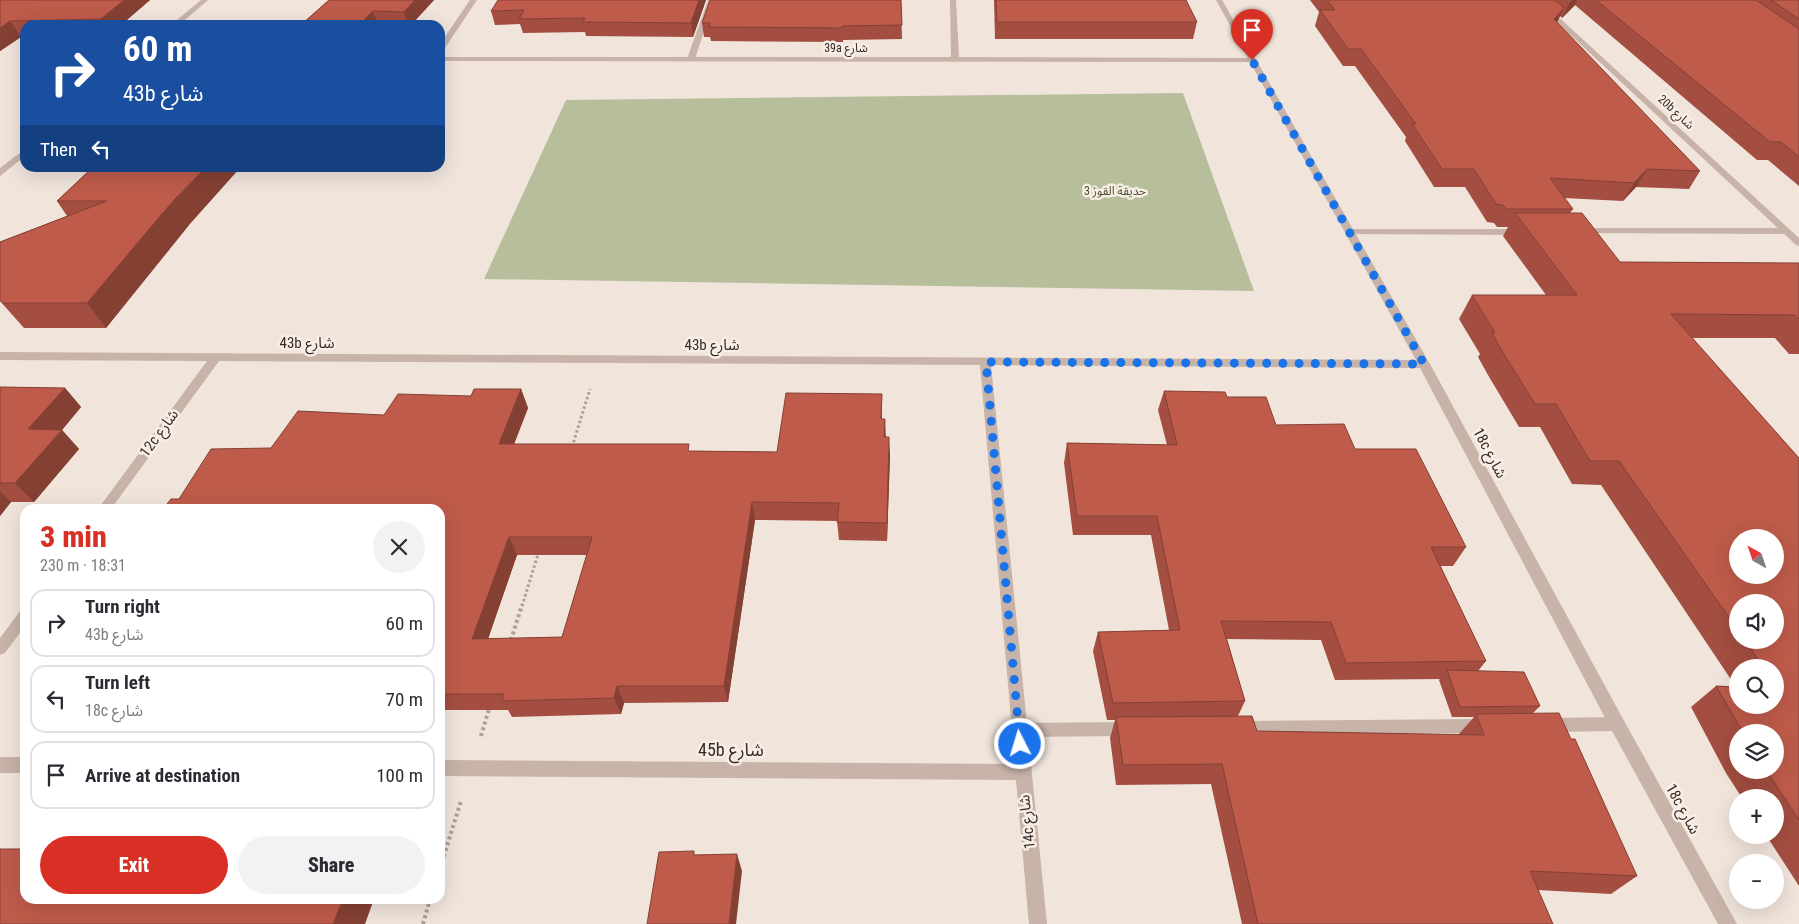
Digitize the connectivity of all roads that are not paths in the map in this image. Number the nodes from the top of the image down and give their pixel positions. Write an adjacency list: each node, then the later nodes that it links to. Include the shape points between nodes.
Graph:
1 (205, 0): 7 (street)
2 (474, 0): 8 (street)
3 (711, 0): 10 (street)
4 (953, 0): 11 (street)
5 (1219, 0): 12 (street, 18c شارع)
6 (1536, 0): 15 (street, 20b شارع)
7 (181, 20)
8 (445, 42)
9 (445, 59): 10 (street, 39a شارع)
10 (691, 59): 11 (street, 39a شارع)
11 (956, 59): 12 (street, 39a شارع)
12 (1252, 60): 16 (street, 18c شارع)
13 (20, 156): 14 (street)
14 (0, 173)
15 (1786, 231): 18 (street); 19 (street, 20b شارع)
16 (1350, 232): 17 (street); 23 (street, 18c شارع)
17 (1528, 232)
18 (1568, 232)
19 (1799, 243)
20 (0, 356): 21 (street, 43b شارع)
21 (215, 358): 22 (street, 43b شارع); 24 (street, 12c شارع)
22 (986, 362): 23 (street, 43b شارع); 32 (street, 14c شارع)
23 (1424, 364): 27 (street, 18c شارع)
24 (108, 504)
25 (20, 622): 26 (street)
26 (0, 649)
27 (1617, 724): 28 (street); 38 (street, 18c شارع)
28 (1538, 725)
29 (1498, 726): 30 (street)
30 (1228, 728)
31 (1148, 729): 32 (street)
32 (1018, 730): 36 (street, 14c شارع)
33 (0, 765): 34 (street)
34 (20, 765)
35 (445, 768): 36 (street, 45b شارع)
36 (1022, 772): 37 (street, 14c شارع)
37 (1038, 924)
38 (1728, 924)

